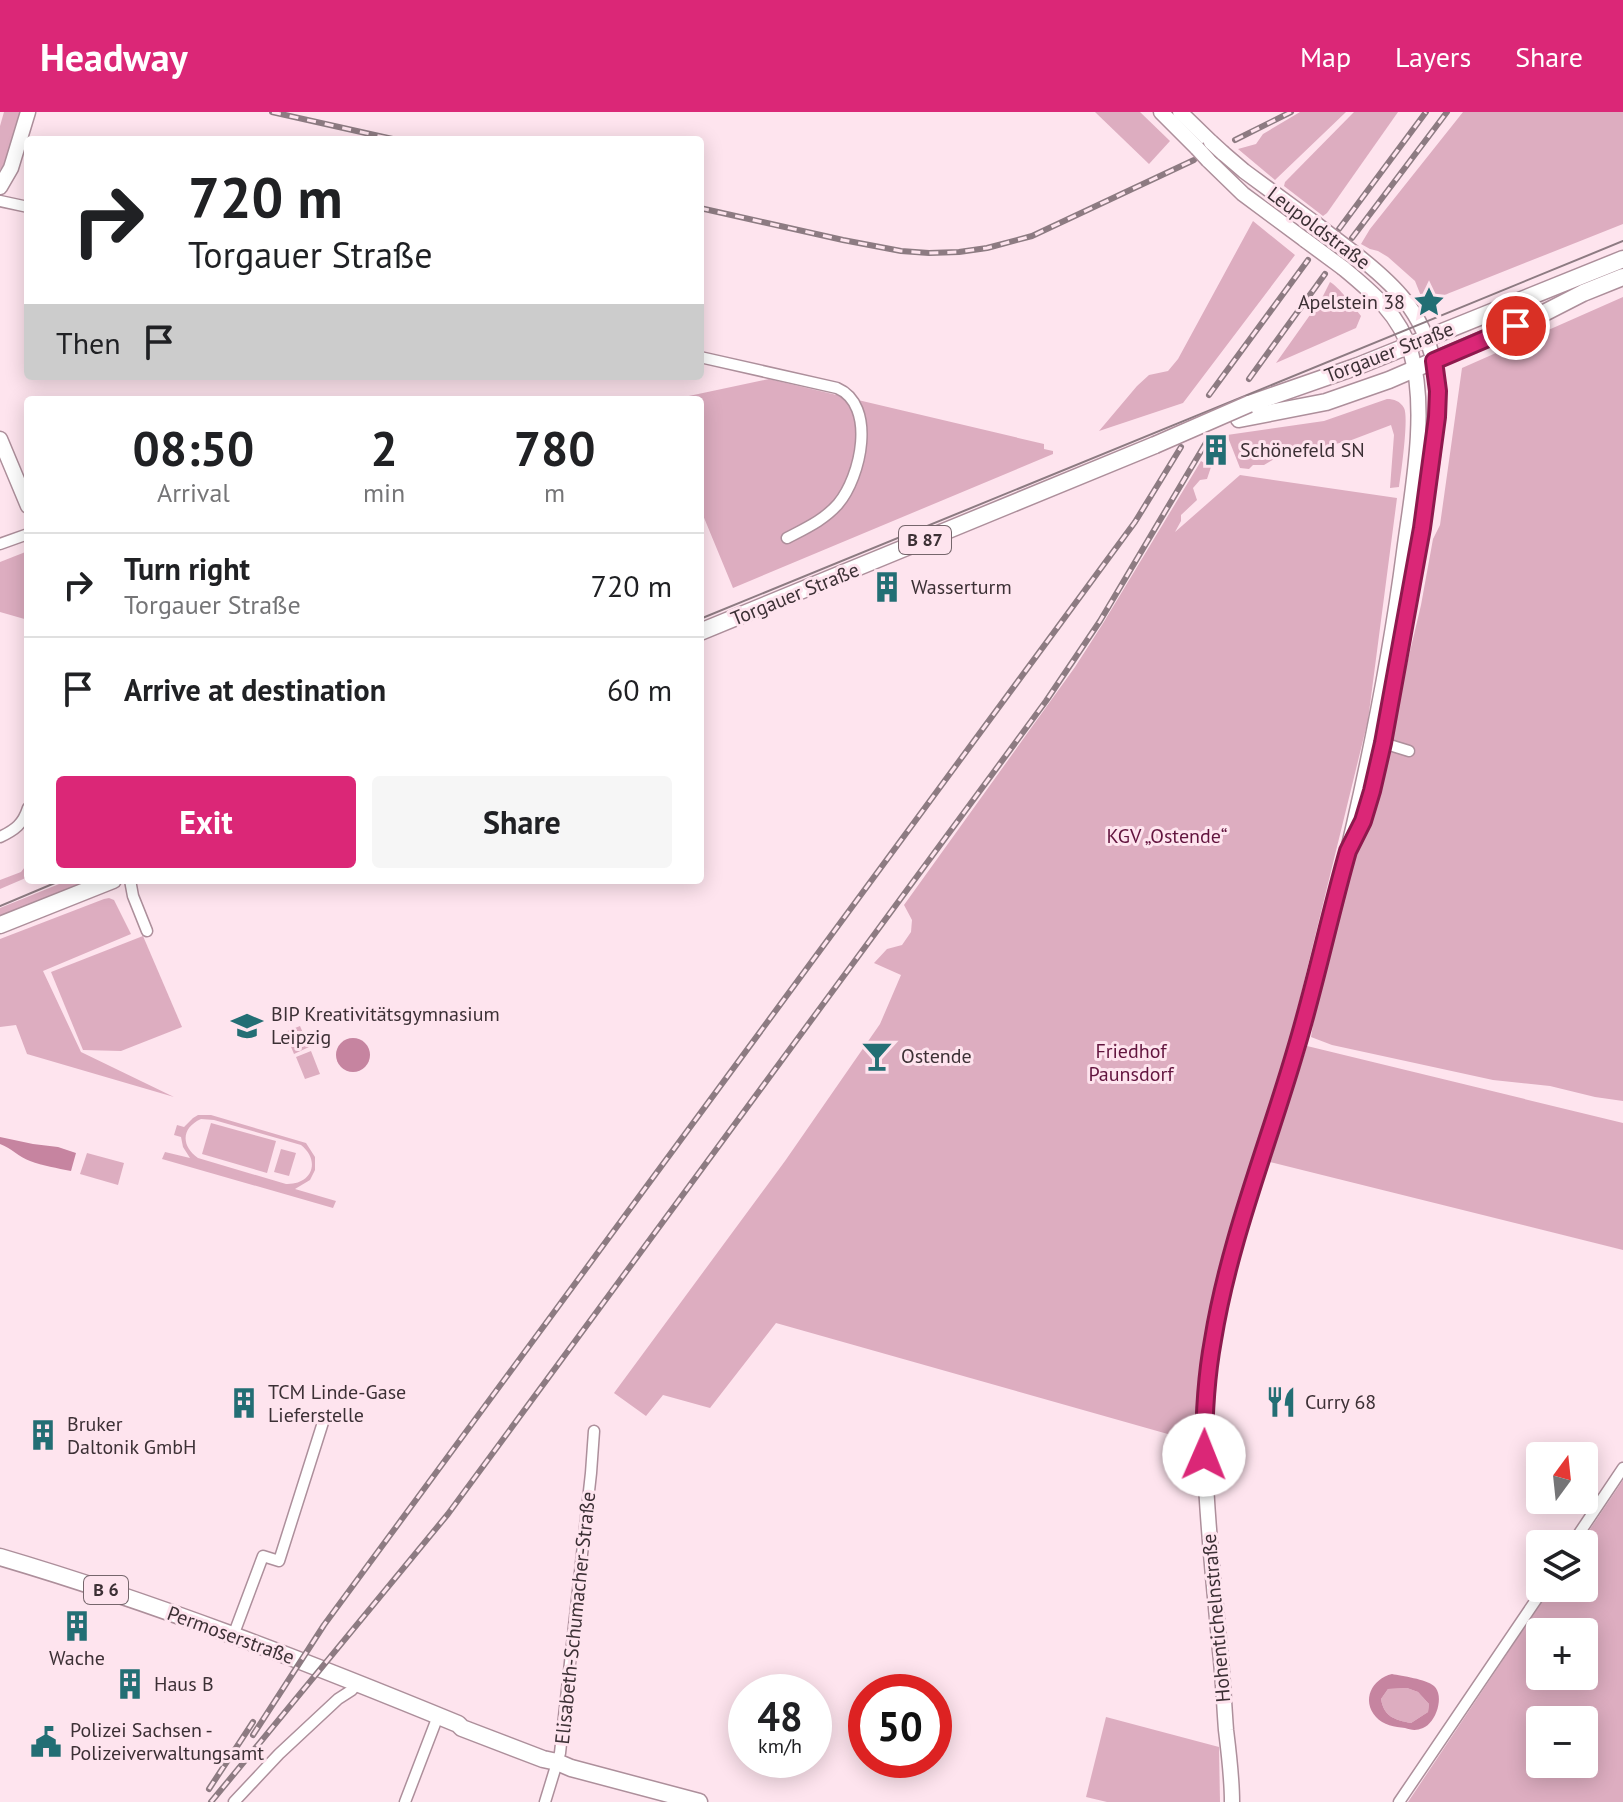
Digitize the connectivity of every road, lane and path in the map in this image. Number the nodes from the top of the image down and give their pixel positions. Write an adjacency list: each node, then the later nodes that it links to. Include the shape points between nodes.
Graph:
1 (28, 112): 5 (main road)
2 (1161, 112): 4 (main road, Leupoldstraße)
3 (1180, 112): 4 (main road, Leupoldstraße)
4 (1204, 145): 10 (main road, Leupoldstraße, bridge, via 1223,153 1354,253 1400,293); 11 (main road, Leupoldstraße, bridge, via 1208,160 1243,194 1374,293)
5 (0, 187)
6 (0, 201): 7 (street)
7 (24, 206)
8 (1623, 259): 10 (main road, Torgauer Straße / B 87)
9 (1623, 277): 13 (main road, Torgauer Straße / B 87)
10 (1426, 338): 11 (main road, Torgauer Straße / B 87); 13 (main road, Leupoldstraße)
11 (1409, 346): 14 (main road, Hohentichelnstraße); 16 (main road, Torgauer Straße / B 87, bridge)
12 (704, 358): 19 (street, via 837,388 855,401 861,449 851,484 819,522)
13 (1434, 361): 14 (main road, Torgauer Straße / B 87); 22 (main road, Hohentichelnstraße, via 1438,391 1429,481)
14 (1415, 369): 16 (main road, Torgauer Straße / B 87, bridge, via 1326,402 1239,419); 26 (main road, Hohentichelnstraße, via 1416,453 1400,583)
15 (0, 439): 17 (main road)
16 (1152, 446): 21 (main road, Torgauer Straße / B 87)
17 (24, 496)
18 (24, 535): 20 (street)
19 (787, 538)
20 (0, 544)
21 (704, 630)
22 (1383, 743): 23 (street); 26 (main road, Hohentichelnstraße, via 1363,821)
23 (1409, 751)
24 (24, 820): 25 (street)
25 (0, 837)
26 (1348, 851): 41 (main road, Hohentichelnstraße, via 1295,1052 1236,1238 1211,1354 1204,1426 1206,1505)
27 (103, 884): 29 (main road)
28 (131, 884): 30 (street)
29 (0, 925)
30 (147, 931)
31 (325, 1416): 37 (street, via 279,1561 263,1556)
32 (594, 1431): 40 (street, Elisabeth-Schumacher-Straße)
33 (1623, 1468): 34 (street)
34 (1581, 1530)
35 (0, 1557): 37 (main road, Permoserstraße / B 6)
36 (1535, 1602): 48 (street)
37 (233, 1636): 38 (main road, Permoserstraße / B 6)
38 (356, 1684): 39 (main road, Permoserstraße / B 6); 42 (street)
39 (438, 1716): 40 (main road, Permoserstraße / B 6); 43 (street)
40 (557, 1762): 44 (street, Elisabeth-Schumacher-Straße); 45 (main road, Permoserstraße / B 6)
41 (1232, 1780): 46 (main road, Hohentichelnstraße); 47 (main road, Hohentichelnstraße)
42 (234, 1802)
43 (405, 1802)
44 (545, 1802)
45 (699, 1802)
46 (1232, 1802)
47 (1240, 1802)
48 (1399, 1802)

